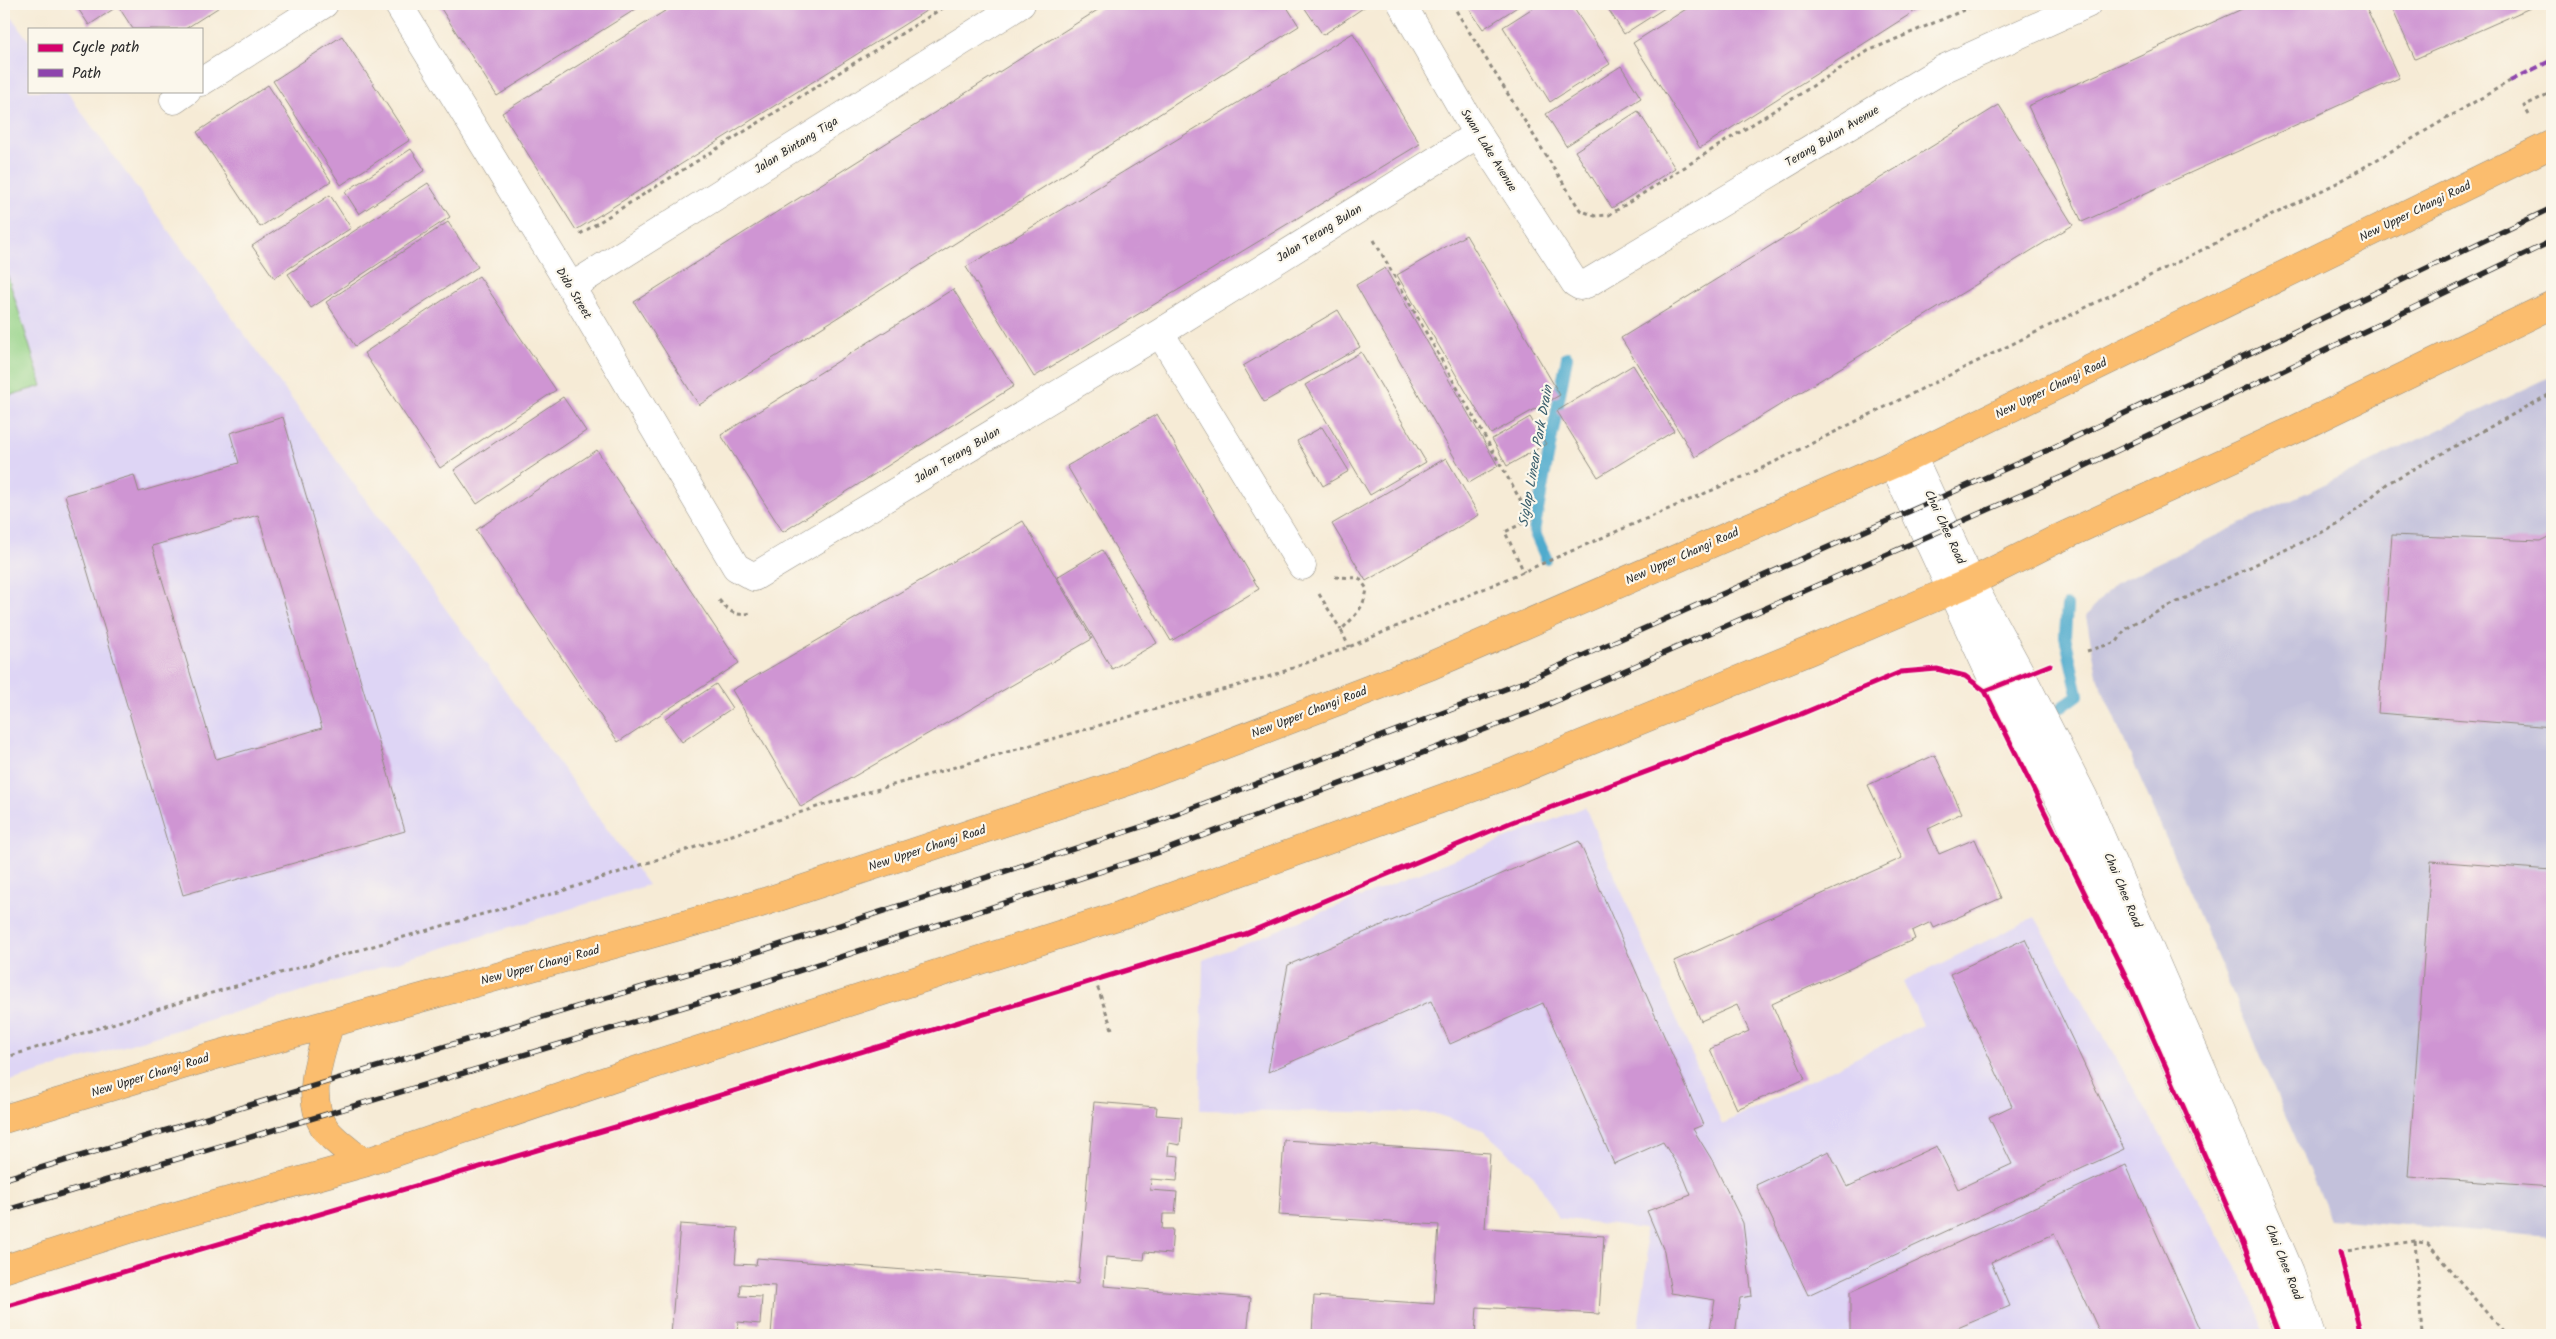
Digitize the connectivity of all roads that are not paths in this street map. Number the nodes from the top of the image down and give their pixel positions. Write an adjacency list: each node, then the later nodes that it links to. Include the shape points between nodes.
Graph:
1 (324, 4): 6 (street)
2 (398, 4): 10 (street, Dido Street)
3 (1021, 4): 10 (street, Jalan Bintang Tiga)
4 (1402, 4): 7 (street, Swan Lake Avenue)
5 (2087, 4): 9 (street, Terang Bulan Avenue, via 1943,69)
6 (202, 81)
7 (1478, 134): 9 (street, Swan Lake Avenue, via 1575,283 1580,286); 12 (street, Jalan Terang Bulan)
8 (2552, 144): 13 (main road, New Upper Changi Road)
9 (1586, 284)
10 (570, 287): 15 (street, Dido Street, via 736,567)
11 (2552, 305): 16 (main road)
12 (1160, 334): 14 (street); 15 (street, Jalan Terang Bulan)
13 (1902, 460): 16 (street, Chai Chee Road); 17 (main road, New Upper Changi Road, via 1430,666 1132,780 755,905)
14 (1314, 576)
15 (754, 577)
16 (1961, 586): 19 (main road, via 1507,775 1241,872 1120,915 667,1060); 21 (street, Chai Chee Road, via 1996,687 2080,842 2270,1280); 22 (street, Chai Chee Road, via 2022,676 2084,798 2290,1272)
17 (330, 1023): 18 (main road, New Upper Changi Road); 19 (main road, via 317,1068 314,1104 324,1128)
18 (4, 1119)
19 (364, 1163): 20 (main road, via 129,1229)
20 (4, 1269)
21 (2289, 1335)
22 (2311, 1335)

